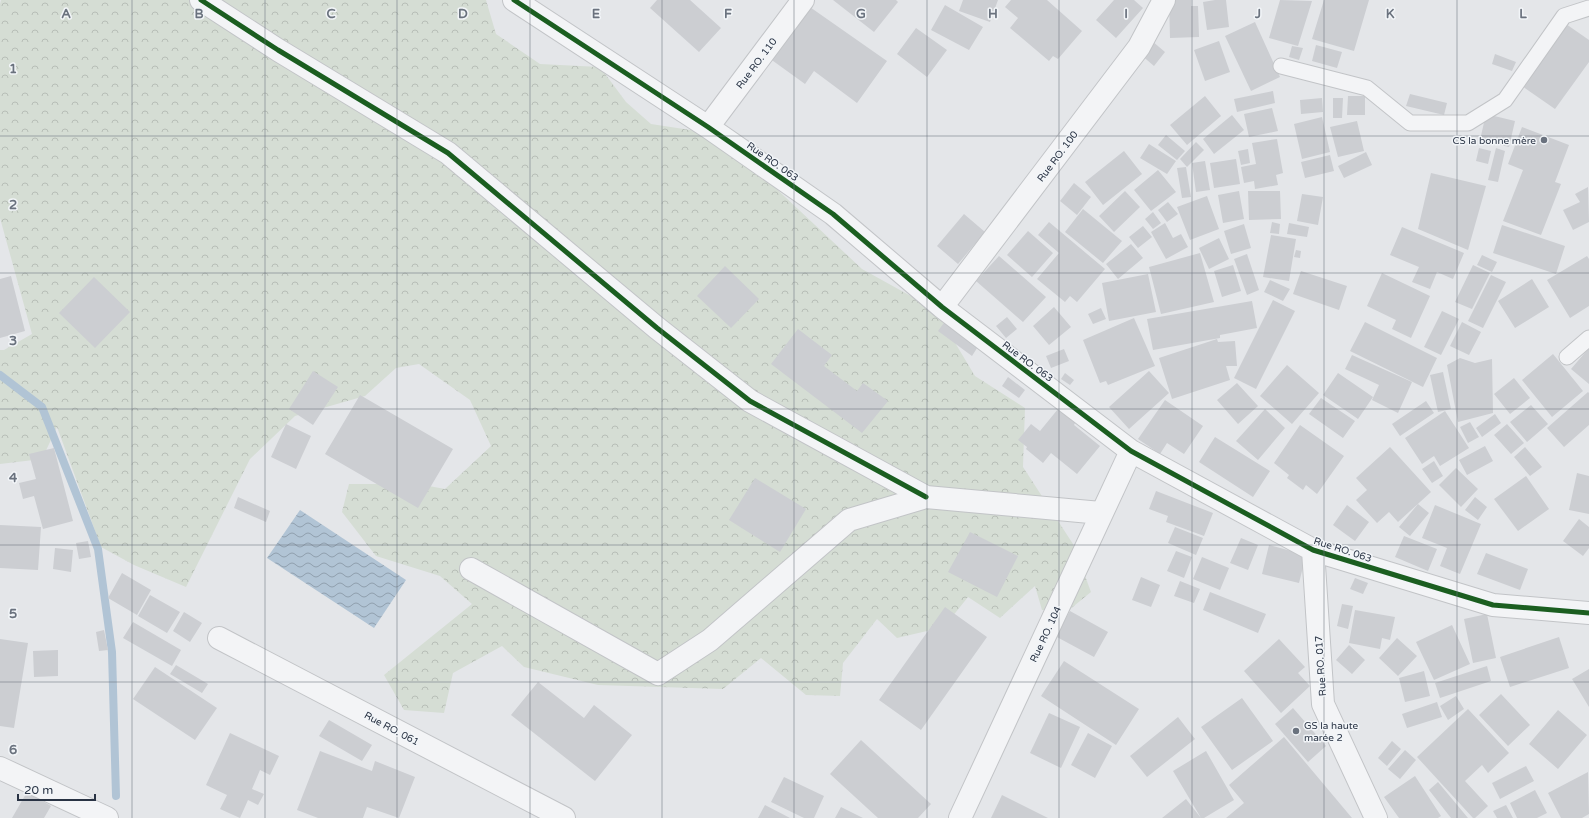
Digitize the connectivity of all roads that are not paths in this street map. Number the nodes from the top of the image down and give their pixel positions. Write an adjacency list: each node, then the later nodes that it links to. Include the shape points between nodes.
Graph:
1 (201, 0): 12 (street, via 448,153 657,328 750,402)
2 (514, 0): 7 (street, Rue RO. 063)
3 (803, 0): 7 (street, Rue RO. 110)
4 (1164, 0): 8 (street, Rue RO. 100, via 1139,48)
5 (1589, 8): 6 (lane, via 1564,16 1505,100 1468,123 1410,123 1367,88)
6 (1281, 66)
7 (708, 127): 8 (street, Rue RO. 063, via 833,214)
8 (942, 307): 11 (street, Rue RO. 063)
9 (1589, 338): 10 (lane)
10 (1567, 357)
11 (1131, 451): 13 (street, Rue RO. 104); 14 (street, Rue RO. 063)
12 (926, 497): 13 (street); 15 (street, via 849,520 710,640 658,674)
13 (1101, 513): 21 (street, Rue RO. 104)
14 (1313, 550): 16 (street, Rue RO. 063, via 1493,605); 22 (street, Rue RO. 017, via 1323,704)
15 (471, 569)
16 (1589, 613)
17 (219, 638): 20 (street, Rue RO. 061)
18 (0, 768): 19 (street)
19 (107, 818)
20 (564, 818)
21 (960, 818)
22 (1376, 818)

